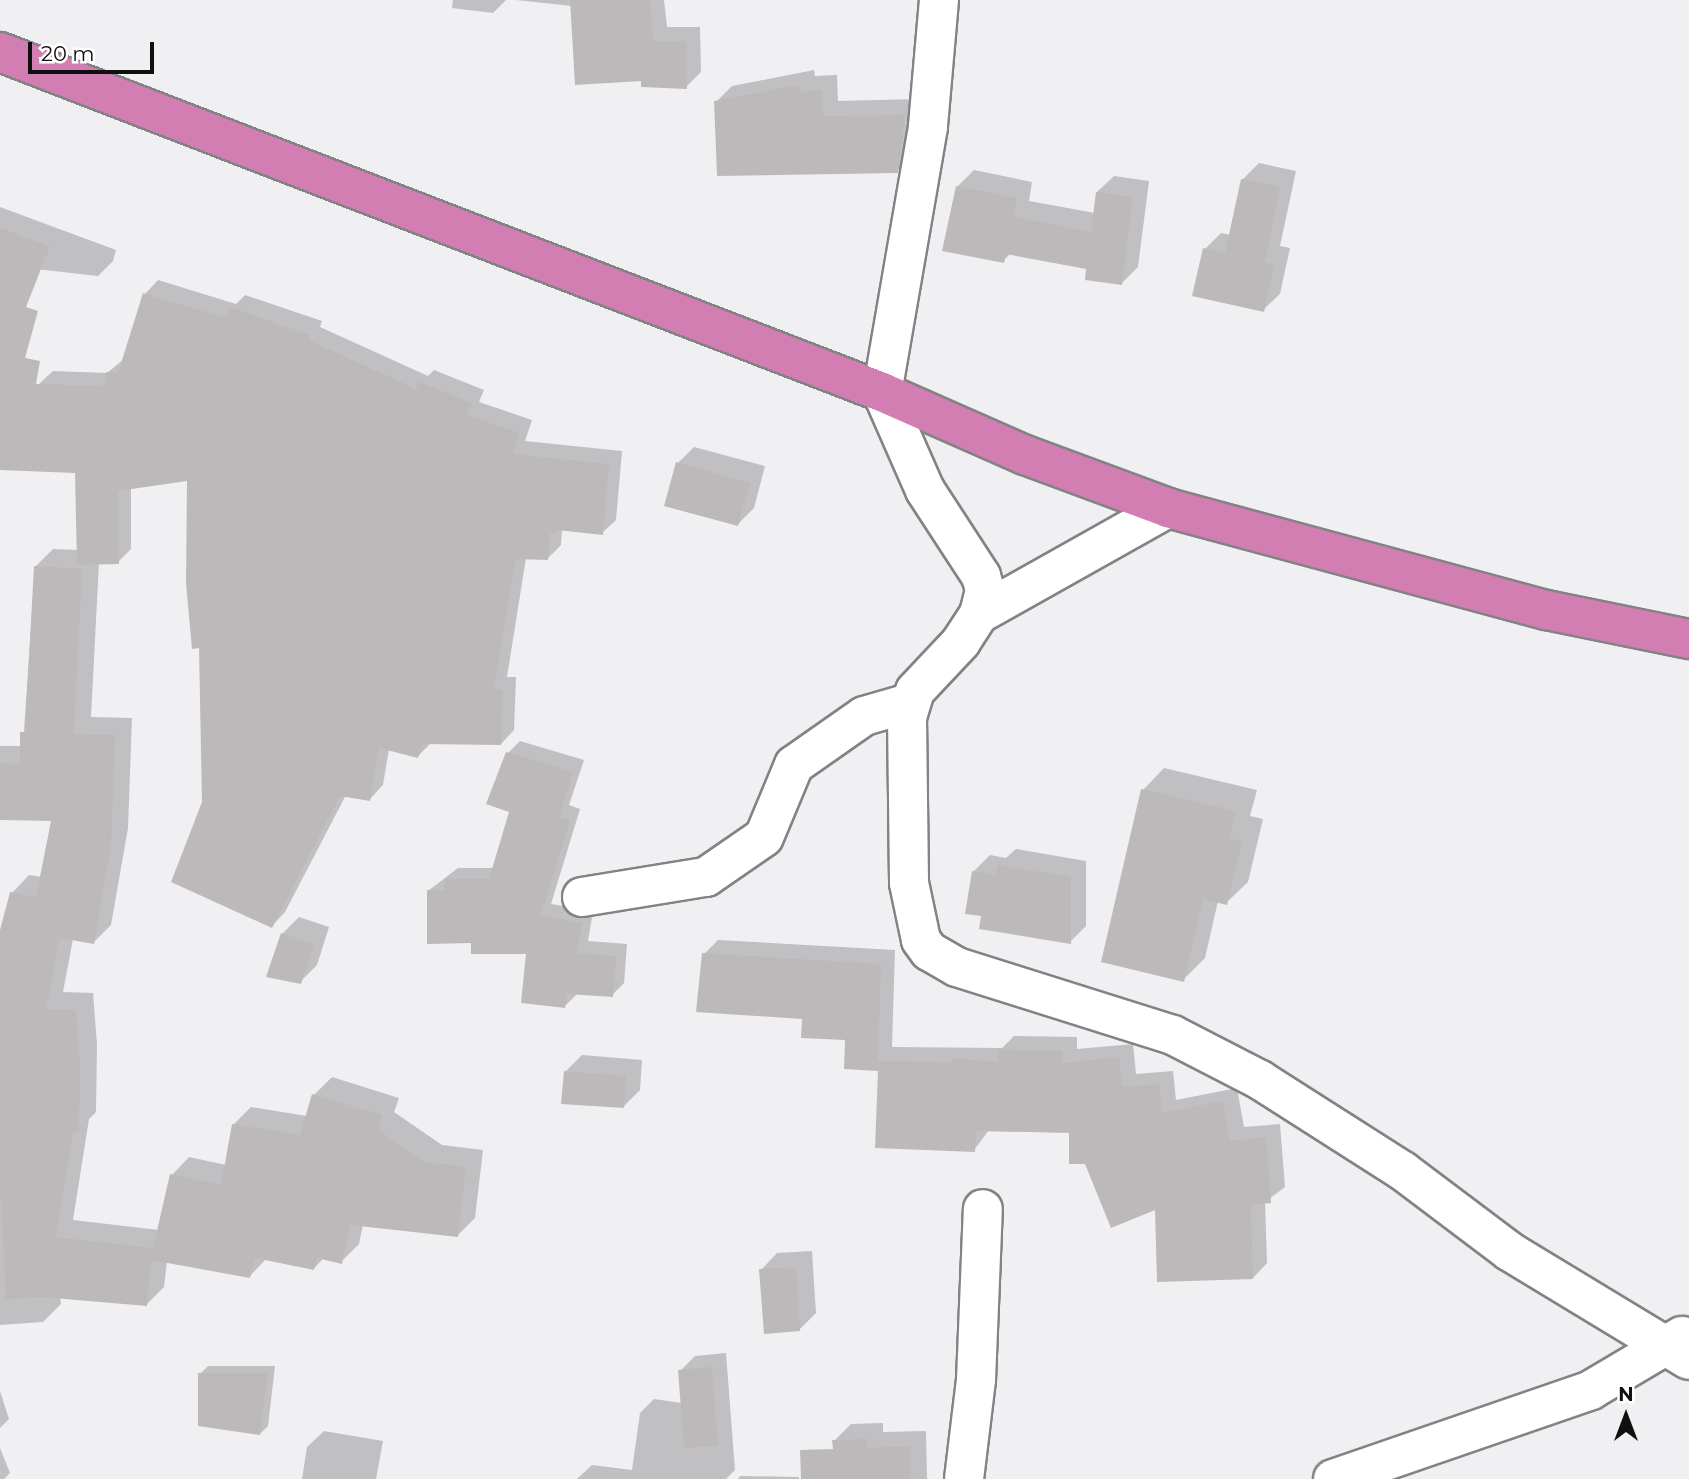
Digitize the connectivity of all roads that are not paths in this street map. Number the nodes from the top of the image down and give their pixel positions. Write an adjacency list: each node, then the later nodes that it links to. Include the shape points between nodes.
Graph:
1 (939, 0): 3 (street, via 928,127)
2 (0, 52): 3 (highway)
3 (882, 392): 4 (highway, via 1025,454); 5 (street, via 930,500 981,576 985,590)
4 (1168, 508): 5 (street); 6 (highway, via 1546,610)
5 (979, 614): 7 (street)
6 (1689, 639)
7 (909, 703): 8 (street, via 864,716 794,765 764,836 706,877); 10 (street, via 909,883 915,927 929,951 977,974 1173,1035 1260,1080 1403,1171 1509,1251)
8 (582, 898)
9 (983, 1209): 11 (street, via 976,1380)
10 (1680, 1346): 12 (street, via 1591,1390)
11 (964, 1479)
12 (1333, 1479)

